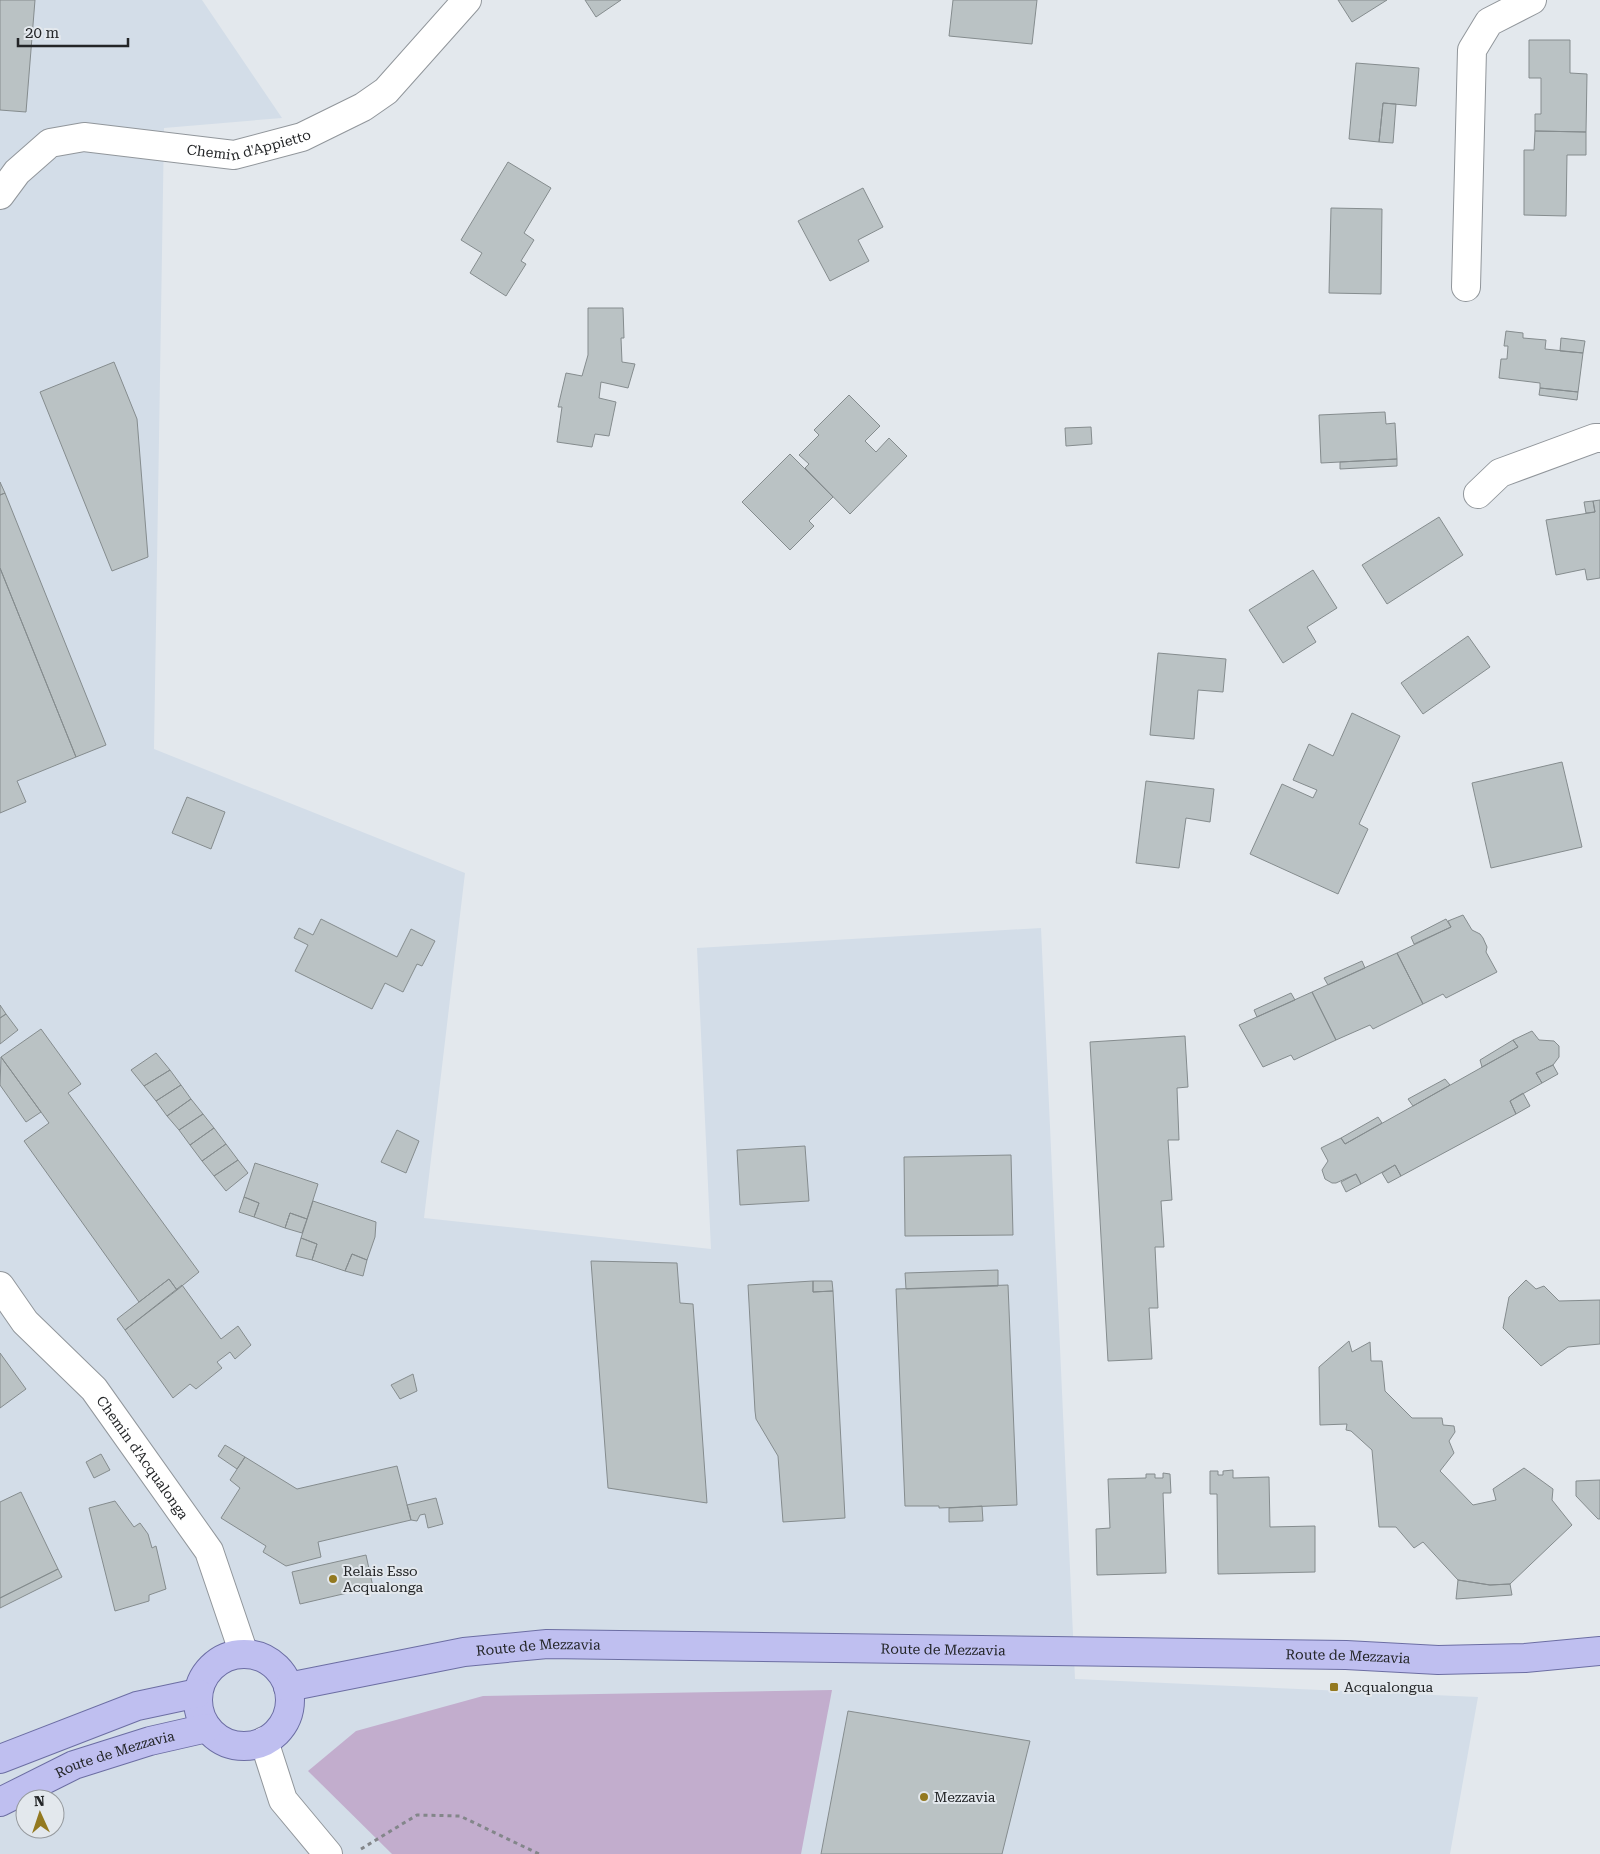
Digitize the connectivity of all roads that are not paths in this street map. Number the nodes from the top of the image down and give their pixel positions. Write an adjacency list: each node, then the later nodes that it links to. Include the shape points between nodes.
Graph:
1 (467, 0): 3 (street, Chemin d'Appietto, via 386,91 363,107 302,137 234,155 84,137 50,143 17,172)
2 (1532, 0): 4 (street, via 1488,22 1472,50)
3 (0, 195)
4 (1466, 287)
5 (1600, 438): 6 (street, via 1500,473)
6 (1478, 494)
7 (0, 1286): 9 (street, Chemin d'Acqualonga, via 25,1322 94,1389 209,1551)
8 (1600, 1651): 10 (main road, Route de Mezzavia, via 1525,1658 1438,1660 1327,1655 547,1644 464,1652)
9 (244, 1654): 10 (main road, via 258,1656 271,1663); 11 (main road, via 231,1656 214,1666 202,1681)
10 (288, 1687): 13 (main road, via 290,1699 283,1724)
11 (198, 1693): 12 (main road, via 200,1711); 14 (main road, via 137,1706)
12 (207, 1728): 13 (main road, via 233,1745 249,1746); 15 (main road, Route de Mezzavia, via 150,1741 74,1765)
13 (264, 1741): 16 (street, via 283,1800)
14 (0, 1759)
15 (0, 1802)
16 (328, 1854)

